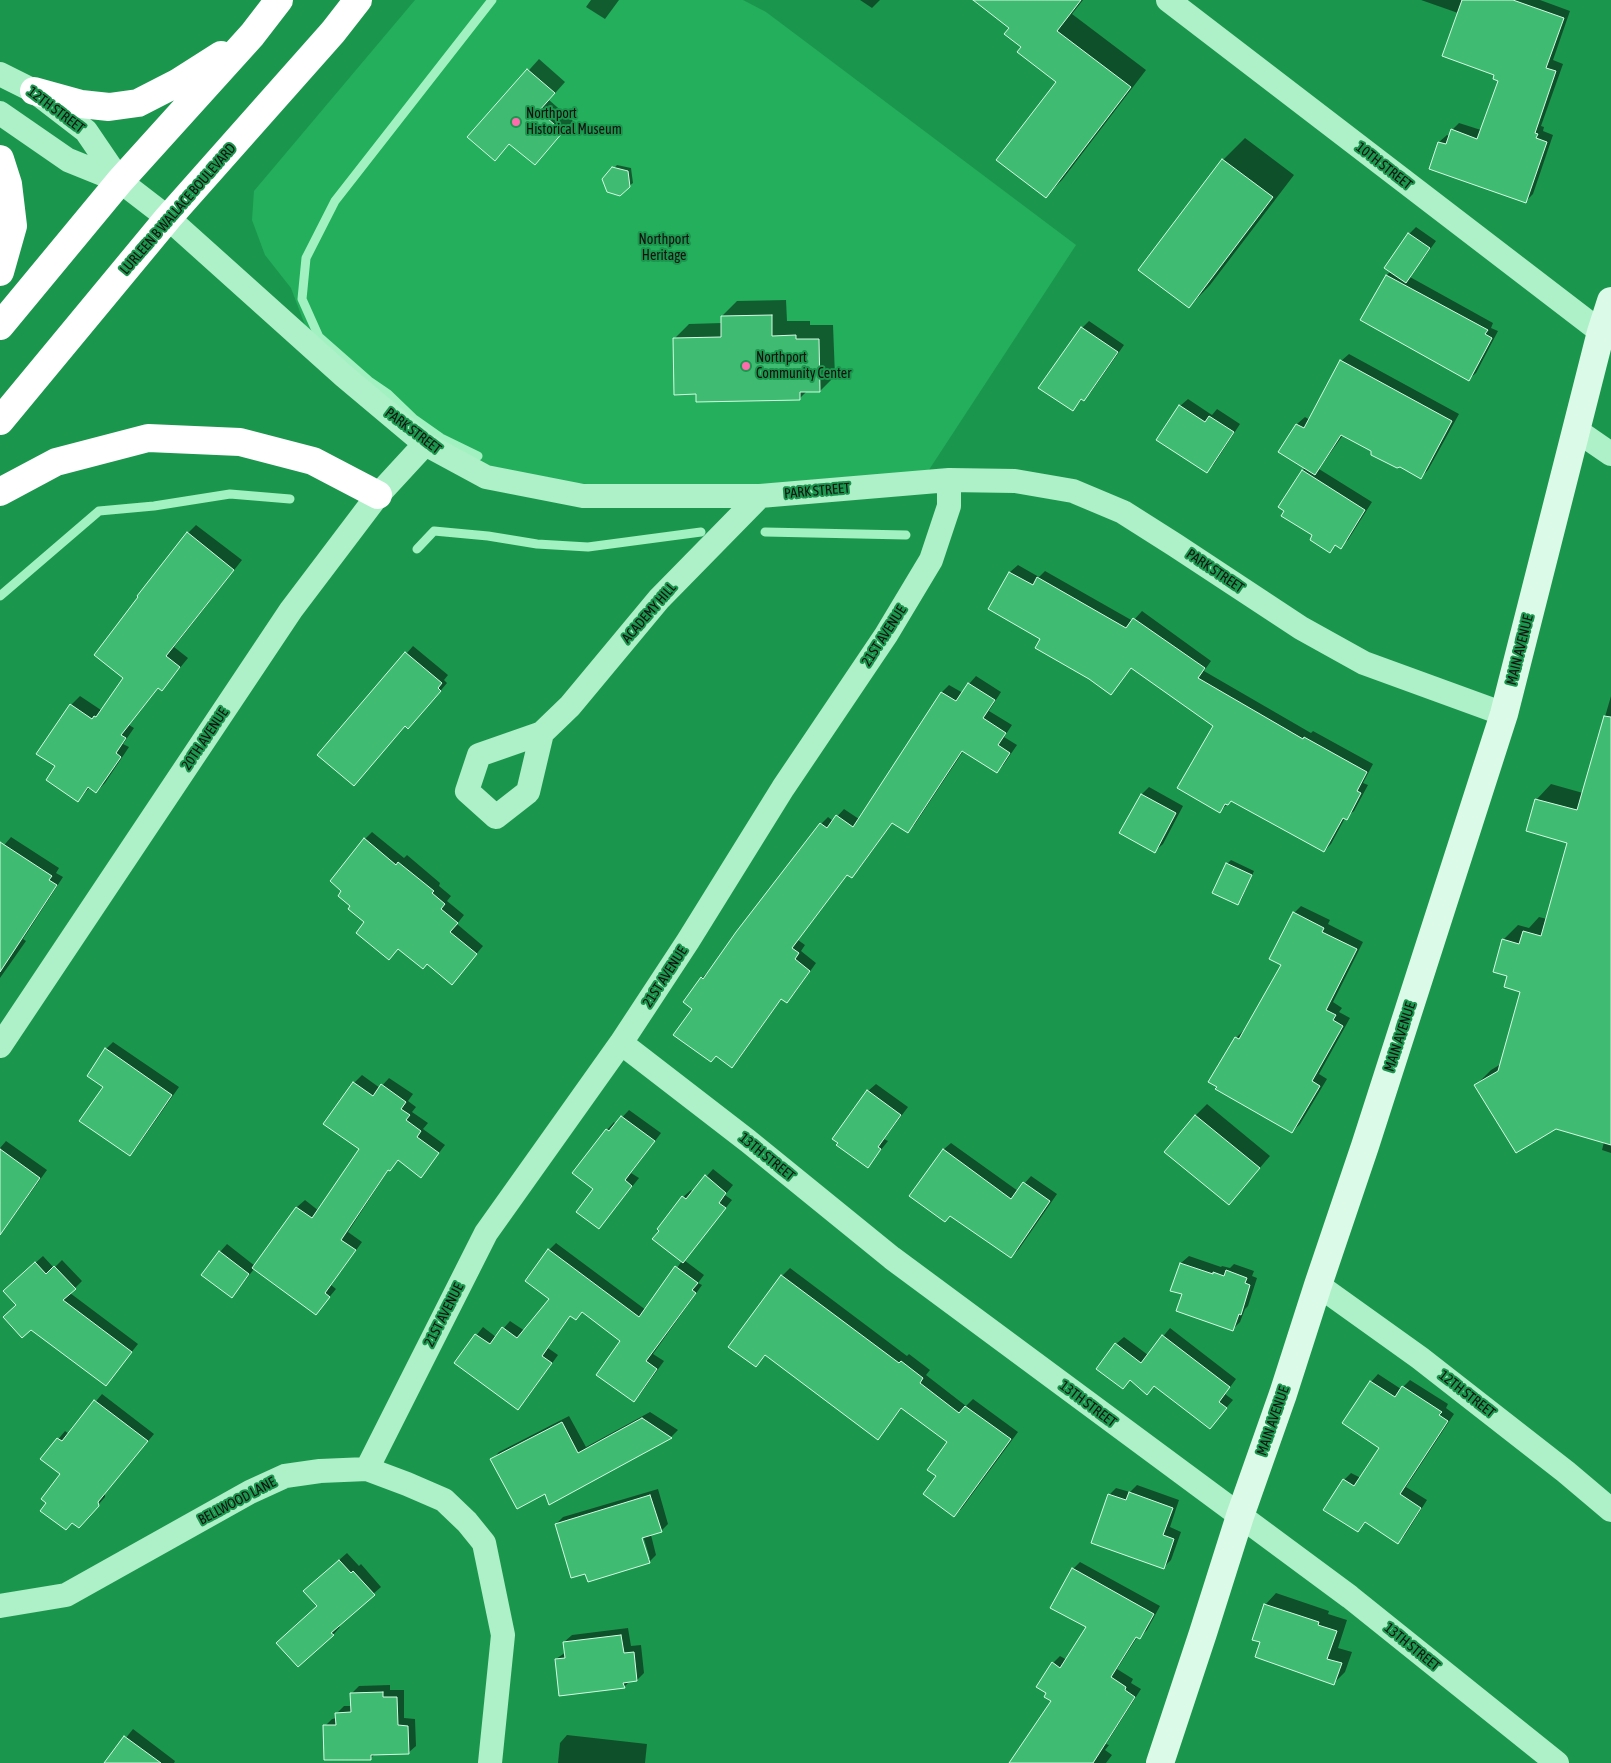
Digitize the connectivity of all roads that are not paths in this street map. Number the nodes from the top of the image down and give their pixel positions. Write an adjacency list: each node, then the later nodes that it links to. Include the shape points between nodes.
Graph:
1 (279, 0): 4 (highway)
2 (358, 0): 10 (highway, LURLEEN B WALLACE BOULEVARD)
3 (1168, 0): 14 (street, 10TH STREET)
4 (252, 35): 6 (highway, via 177,83 138,103 109,107 81,104); 9 (highway)
5 (0, 74): 6 (street, 12TH STREET)
6 (34, 91): 9 (street, 12TH STREET, via 86,131)
7 (0, 114): 9 (street, 12TH STREET, via 68,160)
8 (0, 159): 11 (highway, via 8,184 13,226)
9 (120, 180): 10 (street, 12TH STREET); 13 (highway)
10 (168, 218): 15 (highway, LURLEEN B WALLACE BOULEVARD); 17 (street, PARK STREET)
11 (0, 272)
12 (1611, 301): 14 (main road, MAIN AVENUE)
13 (0, 326)
14 (1601, 332): 16 (main road, MAIN AVENUE)
15 (0, 421)
16 (1576, 430): 18 (street); 23 (main road, MAIN AVENUE)
17 (425, 444): 21 (street, 20TH AVENUE); 22 (street, PARK STREET, via 486,478 583,496)
18 (1611, 454)
19 (948, 480): 22 (street, PARK STREET); 23 (street, PARK STREET, via 1015,481 1073,491 1122,512 1301,628 1364,663); 25 (street, 21ST AVENUE, via 950,506 931,560)
20 (0, 492): 21 (highway, via 56,462 148,438 240,442 313,461)
21 (378, 495): 26 (street, 20TH AVENUE, via 290,610)
22 (760, 496): 24 (street, ACADEMY HILL, via 659,600 570,706)
23 (1504, 714): 27 (main road, MAIN AVENUE)
24 (542, 733)
25 (622, 1043): 28 (street, 21ST AVENUE, via 486,1233); 30 (street, 13TH STREET, via 892,1258)
26 (0, 1046)
27 (1318, 1284): 29 (street, 12TH STREET, via 1420,1358); 30 (main road, MAIN AVENUE)
28 (367, 1469): 31 (street, BELLWOOD LANE, via 285,1476 250,1492 66,1595); 32 (street, BELLWOOD LANE, via 444,1500 484,1542 503,1635)
29 (1611, 1510)
30 (1240, 1516): 33 (main road, MAIN AVENUE); 34 (street, 13TH STREET, via 1350,1597)
31 (0, 1606)
32 (490, 1763)
33 (1160, 1763)
34 (1556, 1763)

